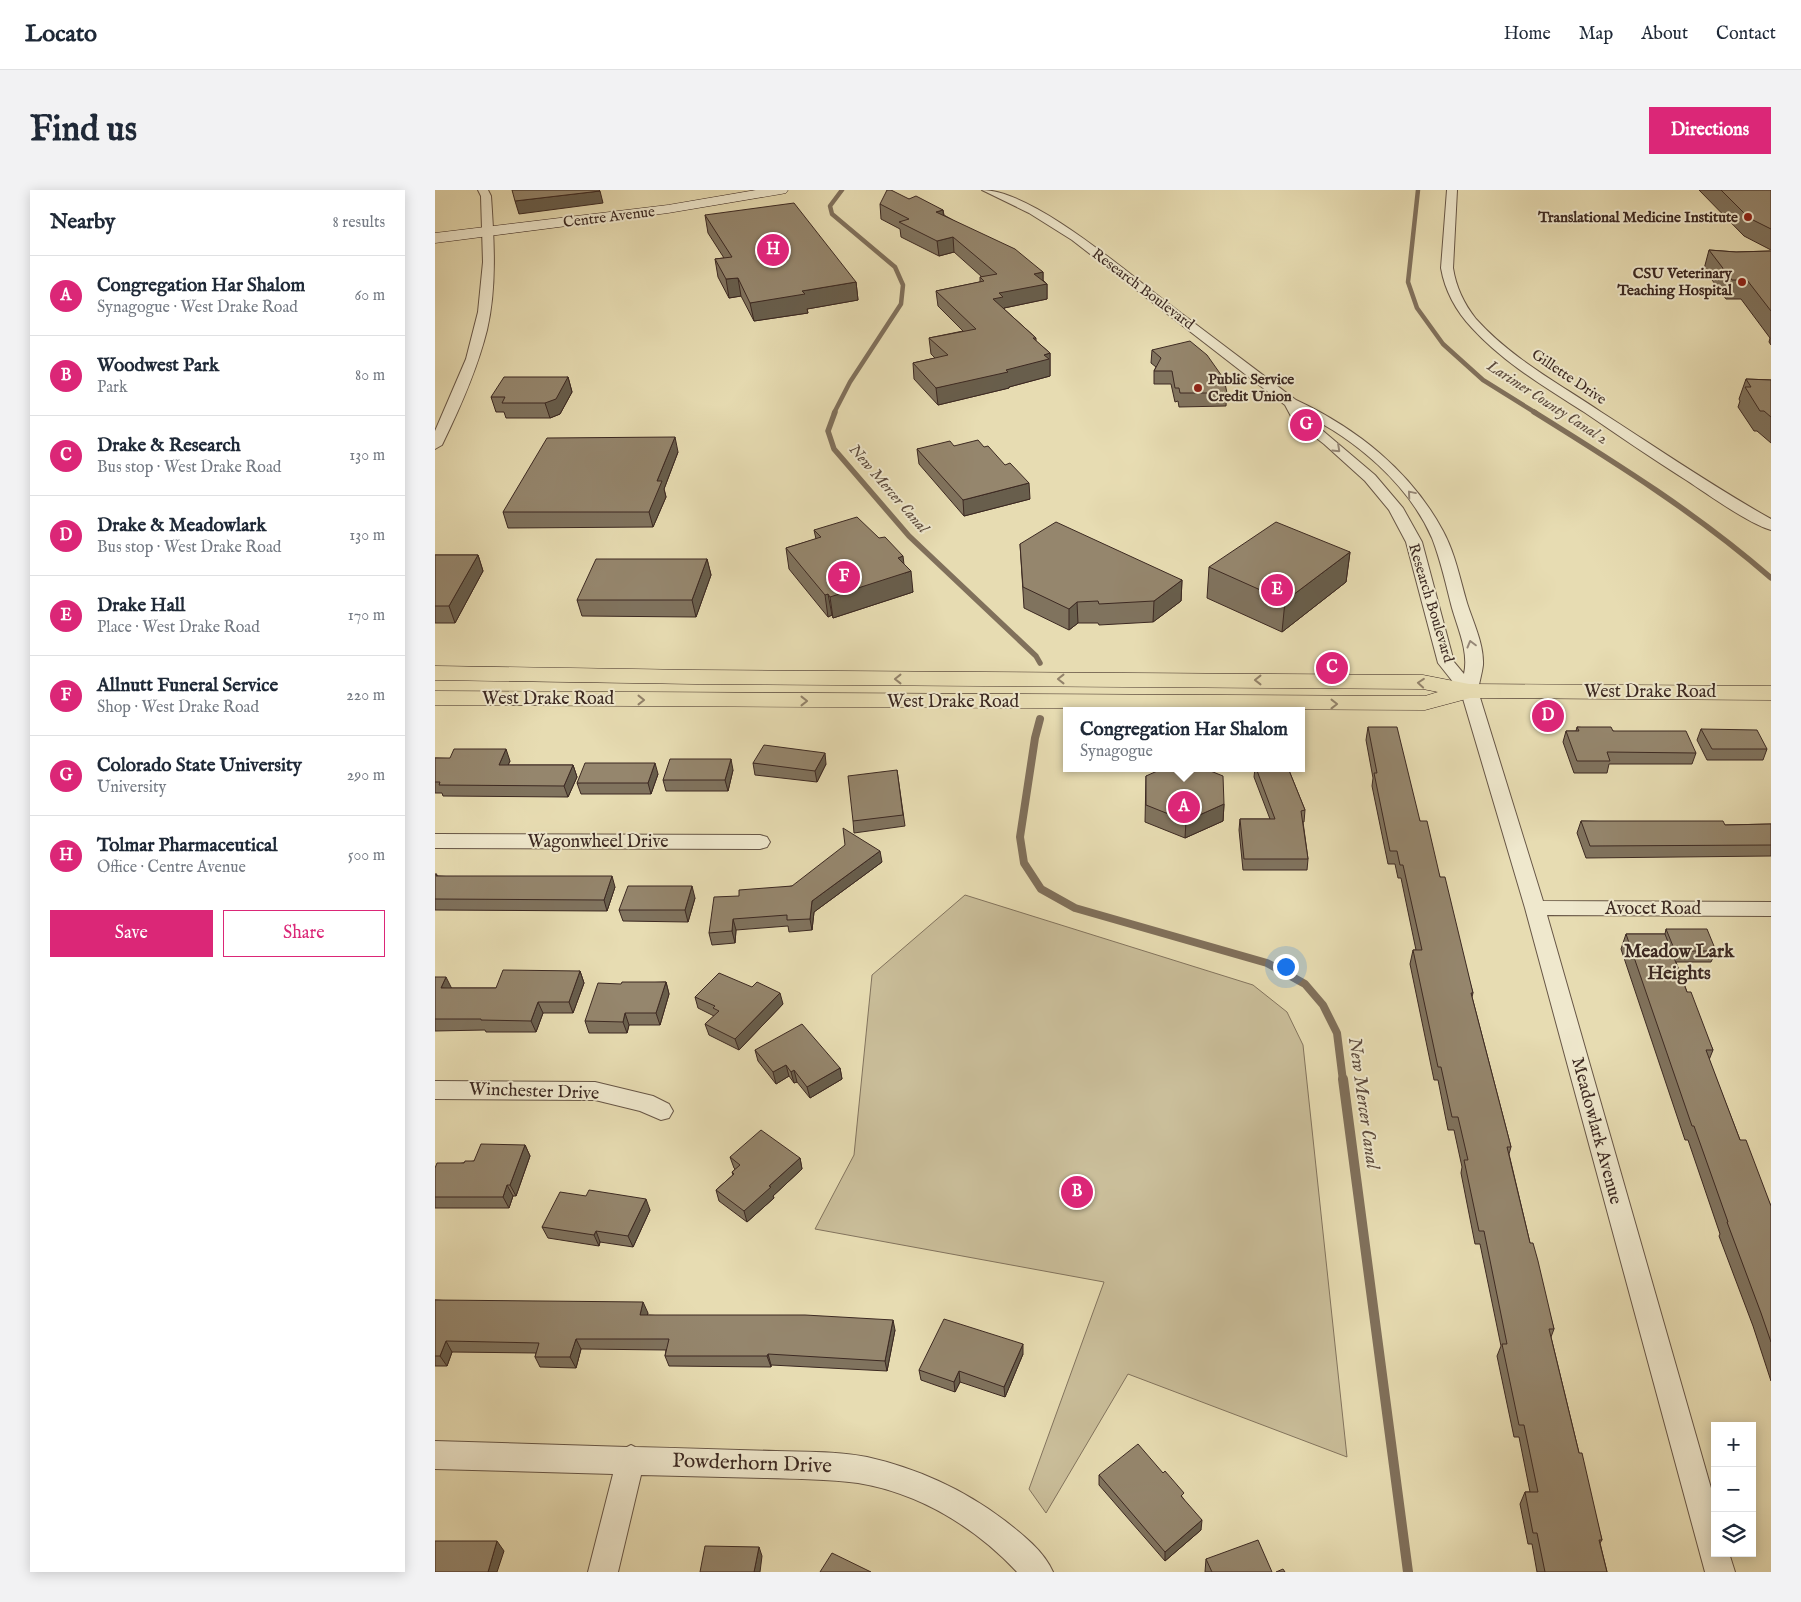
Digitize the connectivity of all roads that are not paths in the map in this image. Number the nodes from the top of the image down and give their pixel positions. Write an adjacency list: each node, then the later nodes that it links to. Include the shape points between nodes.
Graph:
1 (483, 190): 5 (street)
2 (781, 190): 5 (street, Centre Avenue, via 668,209)
3 (987, 190): 7 (street, Research Boulevard, via 1055,224)
4 (1452, 190): 9 (street, Gillette Drive, via 1449,280 1457,300 1481,332 1572,398 1732,504)
5 (489, 232): 6 (street, Centre Avenue); 8 (street, via 489,268 481,328 460,391)
6 (435, 238)
7 (1291, 403): 12 (street, Research Boulevard, one-way to 12, via 1298,417 1370,478 1396,508 1414,542 1446,663); 12 (street, Research Boulevard, one-way to 7, via 1475,659 1440,542 1419,504 1393,473 1368,451 1314,412)
8 (435, 445)
9 (1771, 525)
10 (435, 673): 11 (main road, West Drake Road, one-way to 10)
11 (1162, 680): 12 (main road, West Drake Road, one-way to 11, via 1423,682); 15 (main road, via 1107,688 1096,692)
12 (1469, 691): 13 (main road, West Drake Road); 15 (main road, West Drake Road, one-way to 12, via 1425,703); 18 (street, Meadowlark Avenue)
13 (1771, 693)
14 (435, 698): 15 (main road, West Drake Road, one-way to 15)
15 (1090, 702)
16 (435, 841): 17 (street, Wagonwheel Drive)
17 (760, 842)
18 (1535, 908): 19 (street, Avocet Road); 26 (street, Meadowlark Avenue)
19 (1771, 909)
20 (435, 1090): 21 (street, Winchester Drive, via 595,1091 645,1103)
21 (661, 1111)
22 (435, 1455): 23 (street, Powderhorn Drive)
23 (631, 1459): 24 (street); 25 (street, Powderhorn Drive, via 821,1466 864,1470 895,1478 946,1498 993,1527)
24 (603, 1572)
25 (1038, 1572)
26 (1720, 1572)

